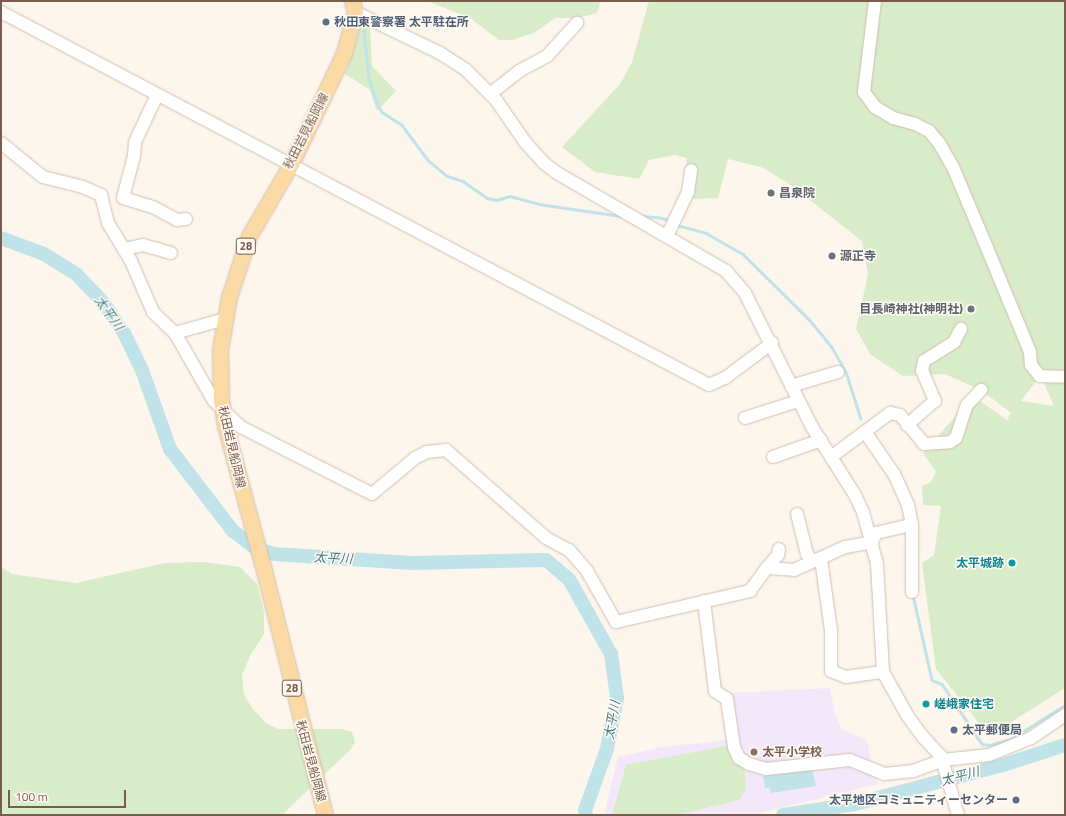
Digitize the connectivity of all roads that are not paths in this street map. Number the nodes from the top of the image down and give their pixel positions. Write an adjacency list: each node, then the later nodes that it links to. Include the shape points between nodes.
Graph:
1 (875, 1): 21 (street, via 864,92 875,107 893,118 929,131 939,143 953,167 987,248 1030,352 1031,364 1040,376)
2 (353, 6): 5 (street, via 465,69); 8 (main road, 秋田岩見船岡線 / 28, via 344,53)
3 (1, 12): 6 (street)
4 (577, 23): 5 (street, via 547,56 519,71)
5 (490, 94): 13 (street, via 544,163 639,220)
6 (157, 95): 8 (street); 11 (street, via 134,142 134,156)
7 (1, 143): 10 (street, via 43,177 83,187)
8 (291, 164): 16 (main road, 秋田岩見船岡線 / 28, via 249,236 232,285); 19 (street, via 709,385 724,378)
9 (692, 170): 13 (street, via 688,192)
10 (101, 195): 11 (street); 14 (street, via 108,223)
11 (123, 198): 12 (street, via 153,207 177,220)
12 (186, 219)
13 (672, 228): 19 (street, via 726,271 752,303)
14 (124, 249): 15 (street, via 143,245); 18 (street, via 153,312)
15 (171, 253)
16 (225, 319): 18 (street); 25 (main road, 秋田岩見船岡線 / 28, via 220,350)
17 (961, 329): 27 (street, via 954,342 924,361 922,371 935,401)
18 (175, 333): 25 (street, via 214,401)
19 (772, 343): 22 (street)
20 (838, 372): 22 (street)
21 (1065, 377)
22 (791, 386): 24 (street)
23 (981, 390): 27 (street, via 967,405 956,438 950,442 924,444)
24 (798, 401): 26 (street); 29 (street)
25 (222, 409): 39 (street, via 241,427 372,494 415,458 426,452 446,450 546,538 569,550 587,571 616,622); 43 (main road, 秋田岩見船岡線 / 28)
26 (745, 418)
27 (907, 425): 28 (street, via 900,415 890,413)
28 (865, 432): 31 (street); 33 (street, via 894,474 908,505)
29 (820, 440): 30 (street); 31 (street)
30 (773, 457)
31 (832, 457): 34 (street, via 855,494)
32 (797, 514): 36 (street, via 810,560)
33 (912, 525): 34 (street, via 876,533); 38 (street)
34 (872, 542): 36 (street, via 845,547); 40 (street, via 881,592)
35 (779, 549): 37 (street, via 778,555)
36 (821, 559): 37 (street, via 794,570); 40 (street, via 831,630 831,671 846,677)
37 (768, 568): 39 (street, via 750,591)
38 (912, 592)
39 (704, 601): 42 (street, via 715,690 727,699 734,747 739,758 766,769 850,760 884,774 913,771)
40 (883, 672): 42 (street, via 907,715)
41 (1065, 715): 42 (street, via 1030,738 1003,750 978,758)
42 (944, 763): 44 (street)
43 (325, 815)
44 (958, 815)

